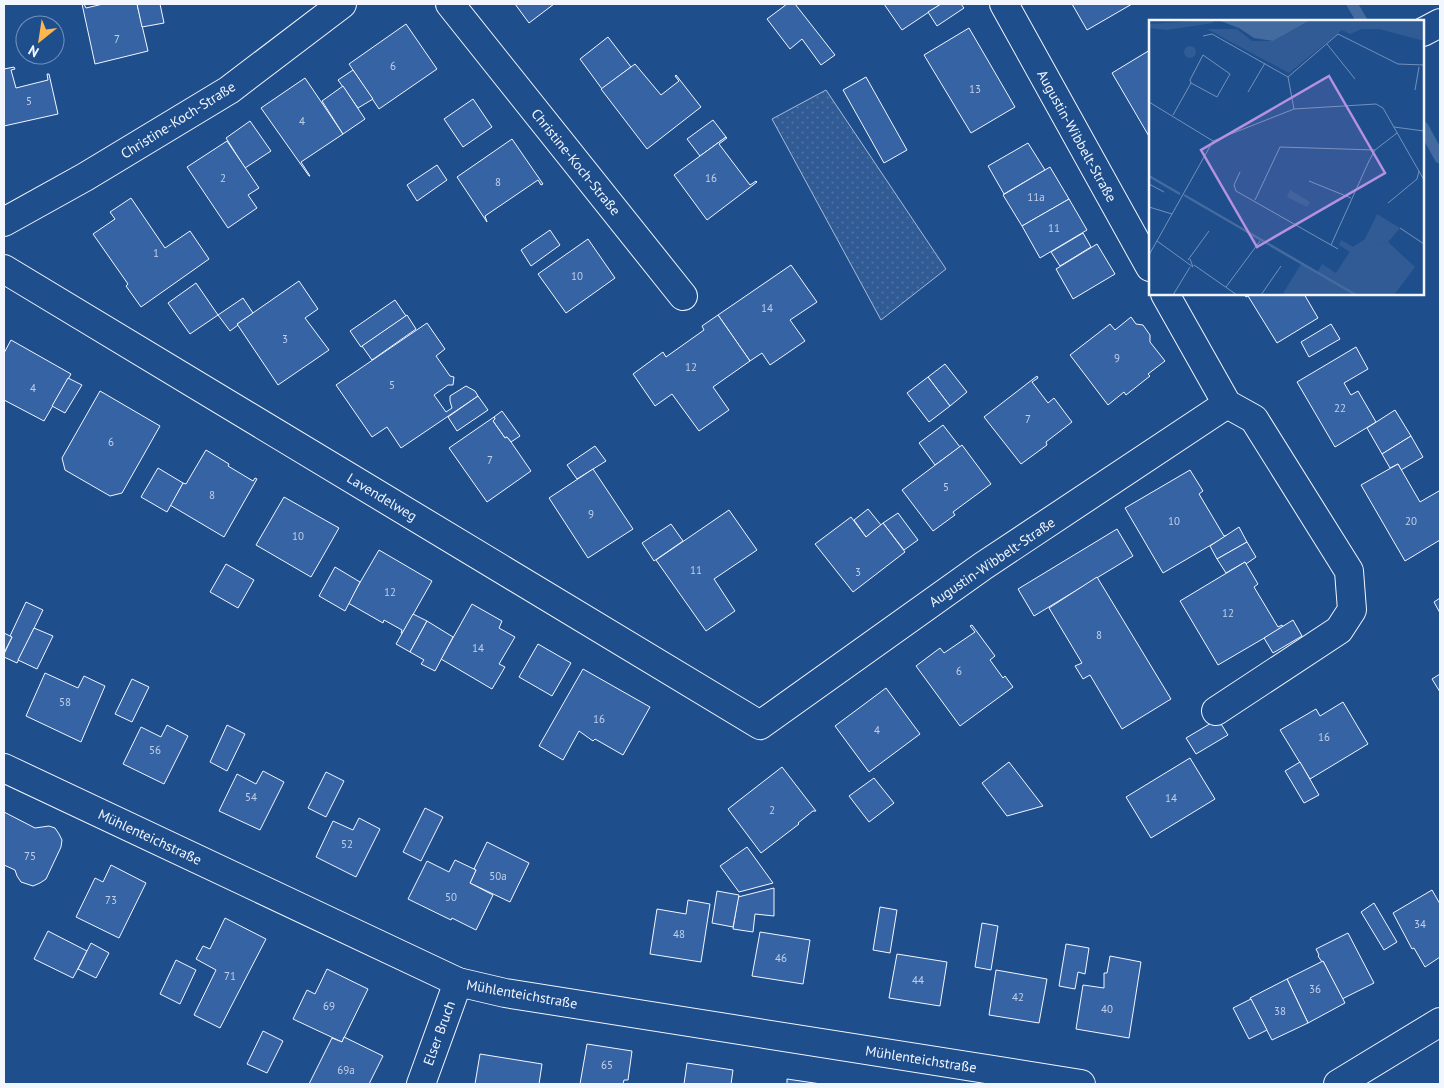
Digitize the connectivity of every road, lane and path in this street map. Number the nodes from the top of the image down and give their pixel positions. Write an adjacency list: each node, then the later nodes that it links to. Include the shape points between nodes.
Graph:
1 (342, 4): 6 (street, Christine-Koch-Straße, via 228,90)
2 (450, 4): 10 (street, Christine-Koch-Straße)
3 (1004, 4): 7 (street, Augustin-Wibbelt-Straße)
4 (1440, 24): 5 (street)
5 (1424, 32)
6 (4, 222)
7 (1149, 265)
8 (4, 269): 13 (street, Lavendelweg)
9 (1166, 295): 11 (street)
10 (683, 296)
11 (1227, 404): 12 (street, via 1254,419 1348,571 1352,610 1339,630); 13 (street, Augustin-Wibbelt-Straße, via 983,566)
12 (1216, 711)
13 (760, 725)
14 (4, 768): 15 (street, Mühlenteichstraße)
15 (458, 982): 17 (street, Elser Bruch); 18 (street, Mühlenteichstraße, via 505,993)
16 (1440, 1022): 19 (street)
17 (420, 1084)
18 (1081, 1084)
19 (1338, 1084)

